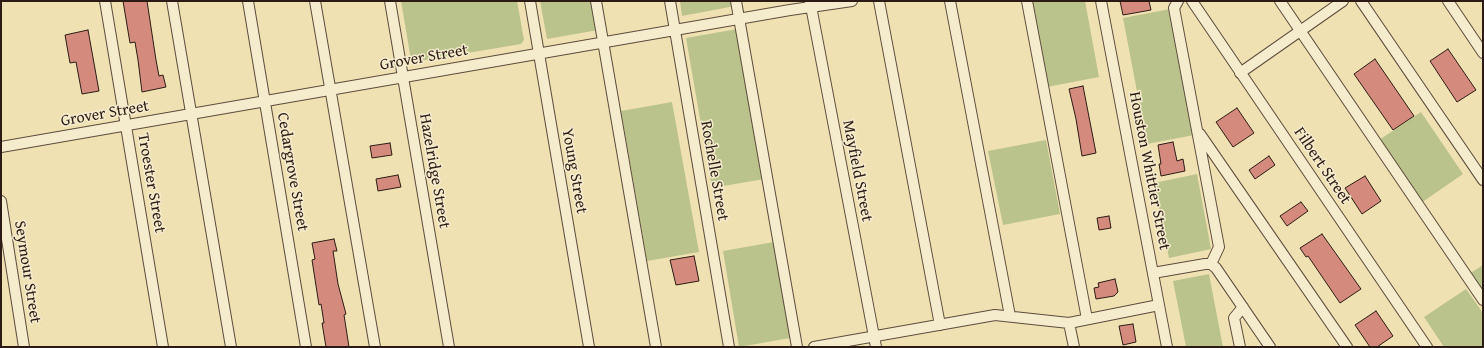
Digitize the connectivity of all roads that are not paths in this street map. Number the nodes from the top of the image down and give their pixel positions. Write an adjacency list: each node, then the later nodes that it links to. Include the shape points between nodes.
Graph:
1 (105, 1): 33 (street, Troester Street)
2 (172, 1): 32 (street)
3 (248, 1): 31 (street, Cedargrove Street)
4 (315, 1): 30 (street)
5 (390, 1): 29 (street, Hazelridge Street)
6 (530, 1): 27 (street, Young Street)
7 (596, 1): 25 (street)
8 (670, 1): 23 (street, Rochelle Street)
9 (736, 1): 22 (street)
10 (852, 1): 21 (street, Grover Street)
11 (879, 1): 46 (street)
12 (950, 1): 43 (street)
13 (1027, 1): 44 (street)
14 (1101, 1): 39 (street, Houston Whittier Street)
15 (1178, 1): 34 (street, via 1174,8)
16 (1192, 1): 28 (street, Filbert Street)
17 (1280, 1): 24 (street)
18 (1343, 1): 24 (street)
19 (1361, 1): 36 (street)
20 (1448, 1): 26 (street)
21 (810, 4): 22 (street, Grover Street); 47 (street, Mayfield Street)
22 (740, 18): 23 (street, Grover Street); 57 (street)
23 (674, 30): 25 (street, Grover Street); 56 (street, Rochelle Street)
24 (1301, 31): 28 (street); 40 (street)
25 (604, 42): 27 (street, Grover Street); 55 (street)
26 (1483, 53)
27 (539, 54): 29 (street, Grover Street); 54 (street, Young Street)
28 (1240, 73): 65 (street, Filbert Street)
29 (403, 77): 30 (street, Grover Street); 53 (street, Hazelridge Street)
30 (329, 90): 31 (street, Grover Street); 52 (street)
31 (265, 102): 32 (street, Grover Street); 51 (street, Cedargrove Street)
32 (191, 114): 33 (street, Grover Street); 50 (street)
33 (126, 126): 35 (street, Grover Street); 49 (street, Troester Street)
34 (1197, 131): 38 (street, via 1219,247); 64 (street)
35 (1, 147)
36 (1483, 180)
37 (1, 201): 48 (street, Seymour Street)
38 (1211, 264): 39 (street); 42 (street)
39 (1153, 273): 41 (street, Houston Whittier Street)
40 (1483, 300)
41 (1159, 305): 44 (street); 61 (street, Houston Whittier Street)
42 (1243, 307): 62 (street, via 1234,318); 63 (street)
43 (1010, 316): 45 (street); 46 (street)
44 (1087, 319): 45 (street)
45 (1069, 323): 60 (street)
46 (940, 325): 47 (street)
47 (874, 336): 58 (street); 59 (street, Mayfield Street)
48 (24, 347)
49 (163, 347)
50 (231, 347)
51 (306, 347)
52 (374, 347)
53 (449, 347)
54 (589, 347)
55 (656, 347)
56 (728, 347)
57 (796, 347)
58 (814, 347)
59 (876, 347)
60 (1074, 347)
61 (1167, 347)
62 (1240, 347)
63 (1270, 347)
64 (1347, 347)
65 (1427, 347)

